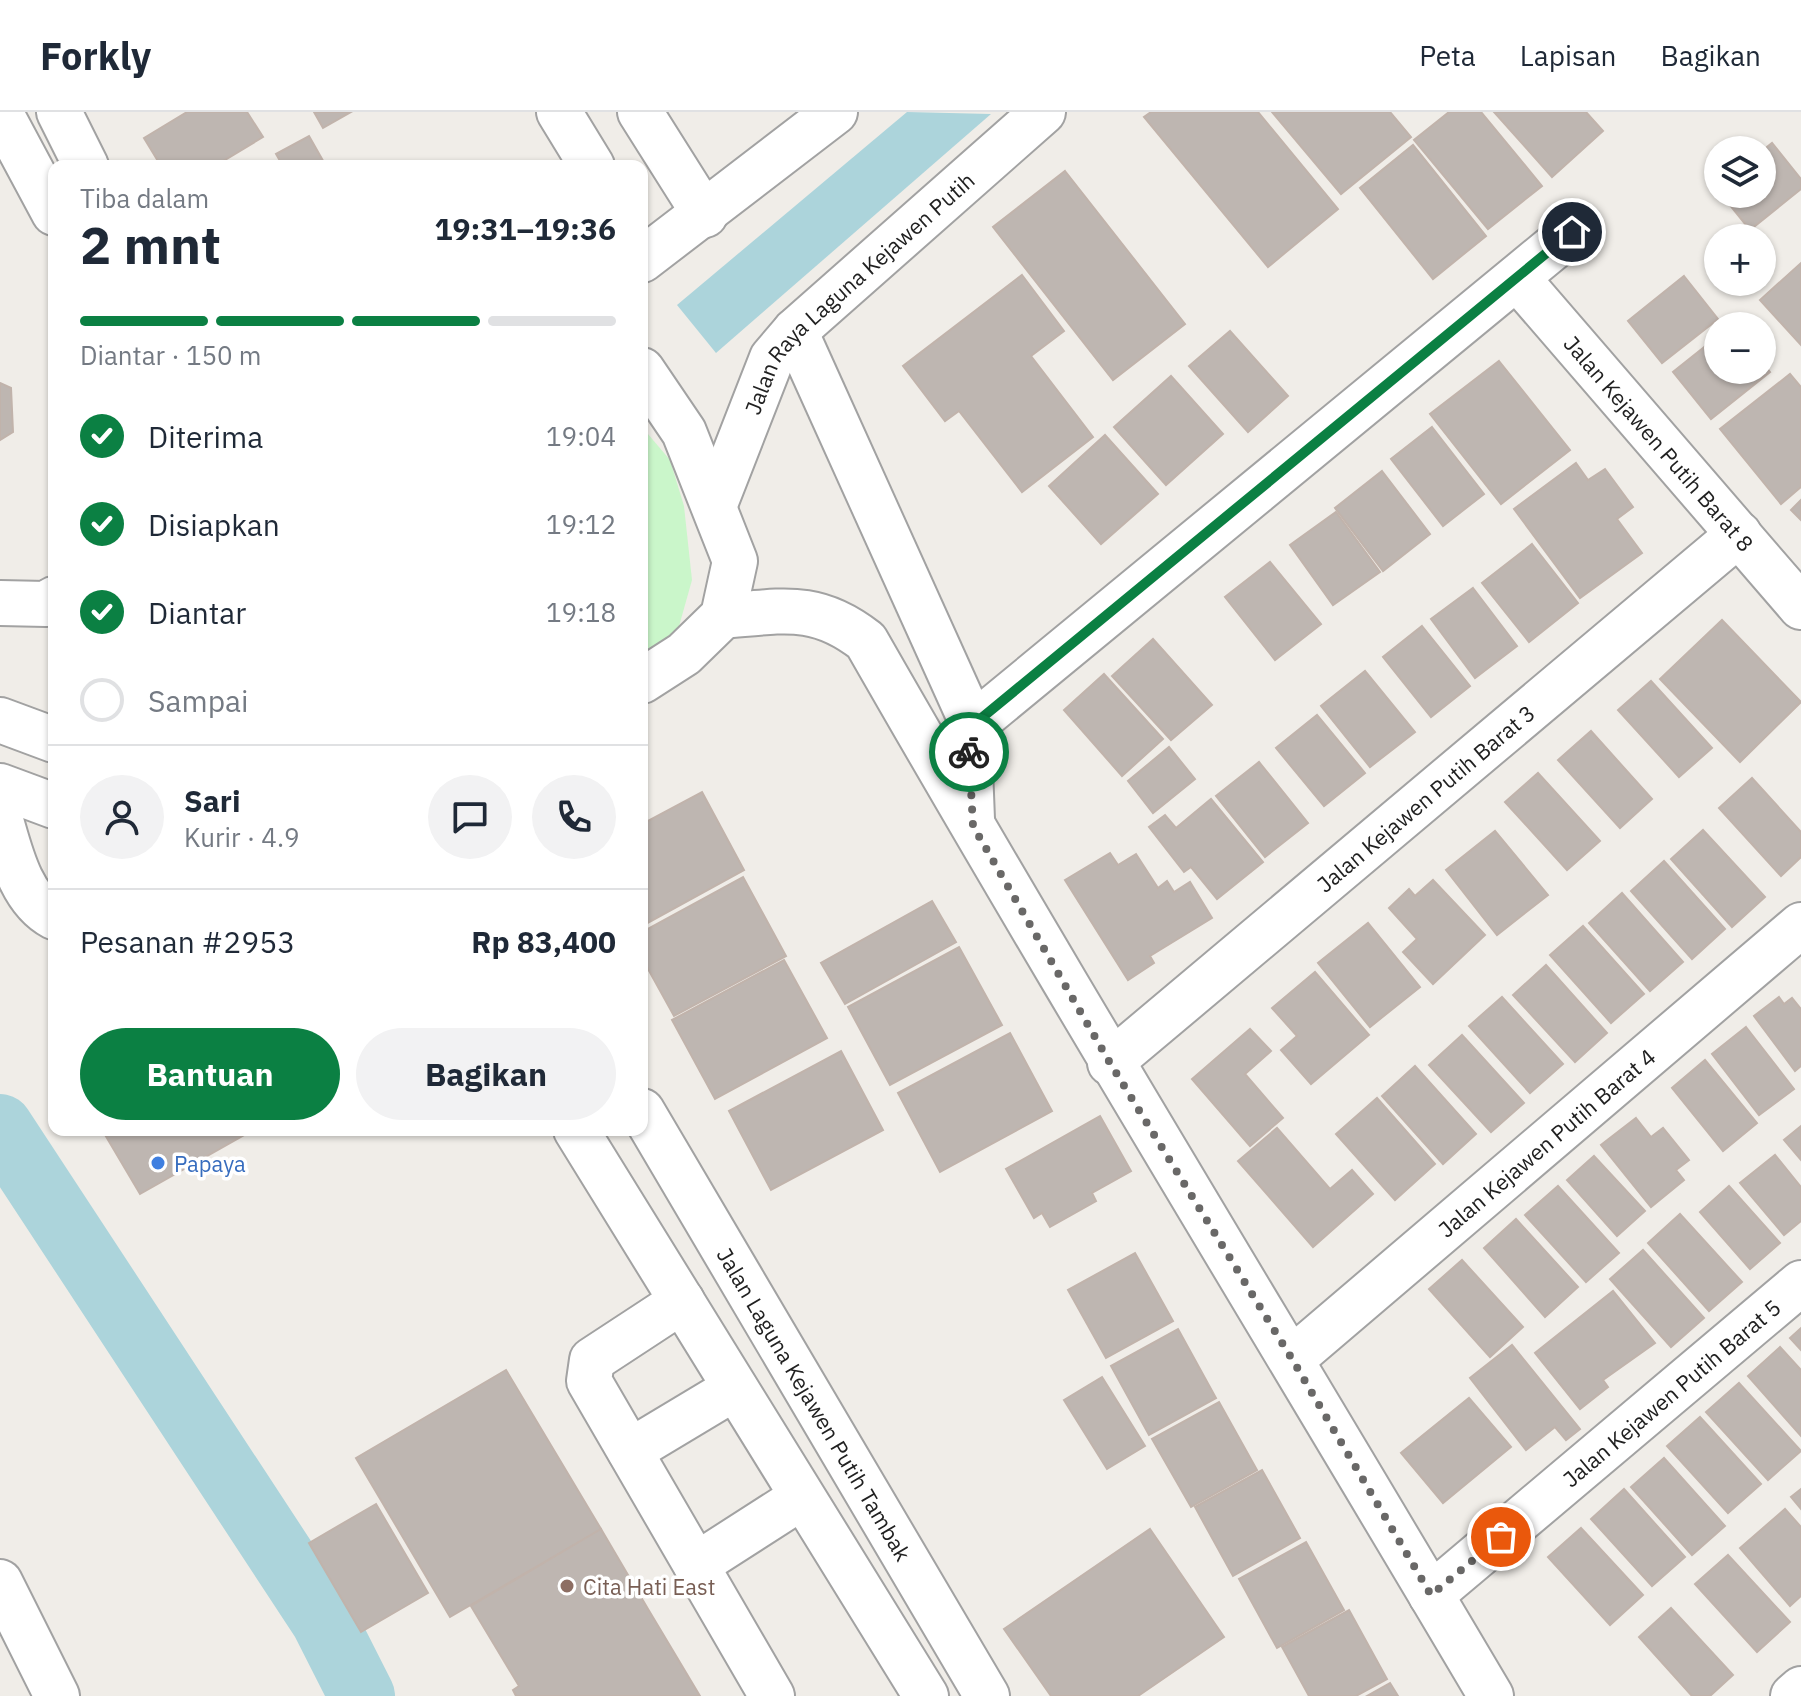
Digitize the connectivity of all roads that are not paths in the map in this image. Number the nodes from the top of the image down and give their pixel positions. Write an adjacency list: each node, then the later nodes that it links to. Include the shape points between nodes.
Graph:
1 (0, 112): 9 (street)
2 (59, 112): 7 (street)
3 (559, 112): 8 (street)
4 (640, 112): 10 (street)
5 (835, 112): 10 (street)
6 (1043, 112): 14 (street, Jalan Raya Laguna Kejawen Putih)
7 (83, 160)
8 (588, 160)
9 (48, 202)
10 (705, 215): 12 (street)
11 (1572, 232): 13 (street)
12 (648, 251)
13 (1517, 278): 17 (street, Jalan Kejawen Putih Barat 8); 24 (street)
14 (795, 331): 16 (street, Jalan Raya Laguna Kejawen Putih, via 772,358); 24 (street)
15 (648, 379): 16 (street, via 684,432)
16 (715, 504): 21 (street, via 735,561)
17 (1739, 534): 20 (street, Jalan Kejawen Putih Barat 8); 32 (street, Jalan Kejawen Putih Barat 3)
18 (0, 603): 19 (street)
19 (48, 603)
20 (1801, 607)
21 (723, 616): 22 (street, via 684,654); 29 (street, via 798,609 843,623 866,641)
22 (648, 677)
23 (0, 720): 25 (street)
24 (973, 725): 29 (street)
25 (48, 738)
26 (0, 786): 27 (street)
27 (48, 804)
28 (0, 817): 30 (street, via 26,890)
29 (973, 826): 32 (street)
30 (48, 914)
31 (1801, 925): 37 (street, Jalan Kejawen Putih Barat 4)
32 (1110, 1063): 37 (street)
33 (648, 1121): 44 (street, Jalan Laguna Kejawen Putih Tambak)
34 (580, 1136): 36 (street)
35 (1801, 1283): 43 (street, Jalan Kejawen Putih Barat 5)
36 (682, 1301): 38 (street); 39 (street, via 589,1365 589,1381)
37 (1292, 1359): 43 (street)
38 (735, 1388): 39 (street); 40 (street)
39 (630, 1451): 41 (street)
40 (802, 1497): 41 (street); 45 (street)
41 (696, 1565): 48 (street)
42 (0, 1582): 47 (street)
43 (1431, 1595): 51 (street)
44 (931, 1601): 45 (street); 50 (street, Jalan Laguna Kejawen Putih Tambak)
45 (886, 1632): 49 (street)
46 (1801, 1689): 52 (street)
47 (57, 1696)
48 (772, 1696)
49 (926, 1696)
50 (987, 1696)
51 (1491, 1696)
52 (1793, 1696)

